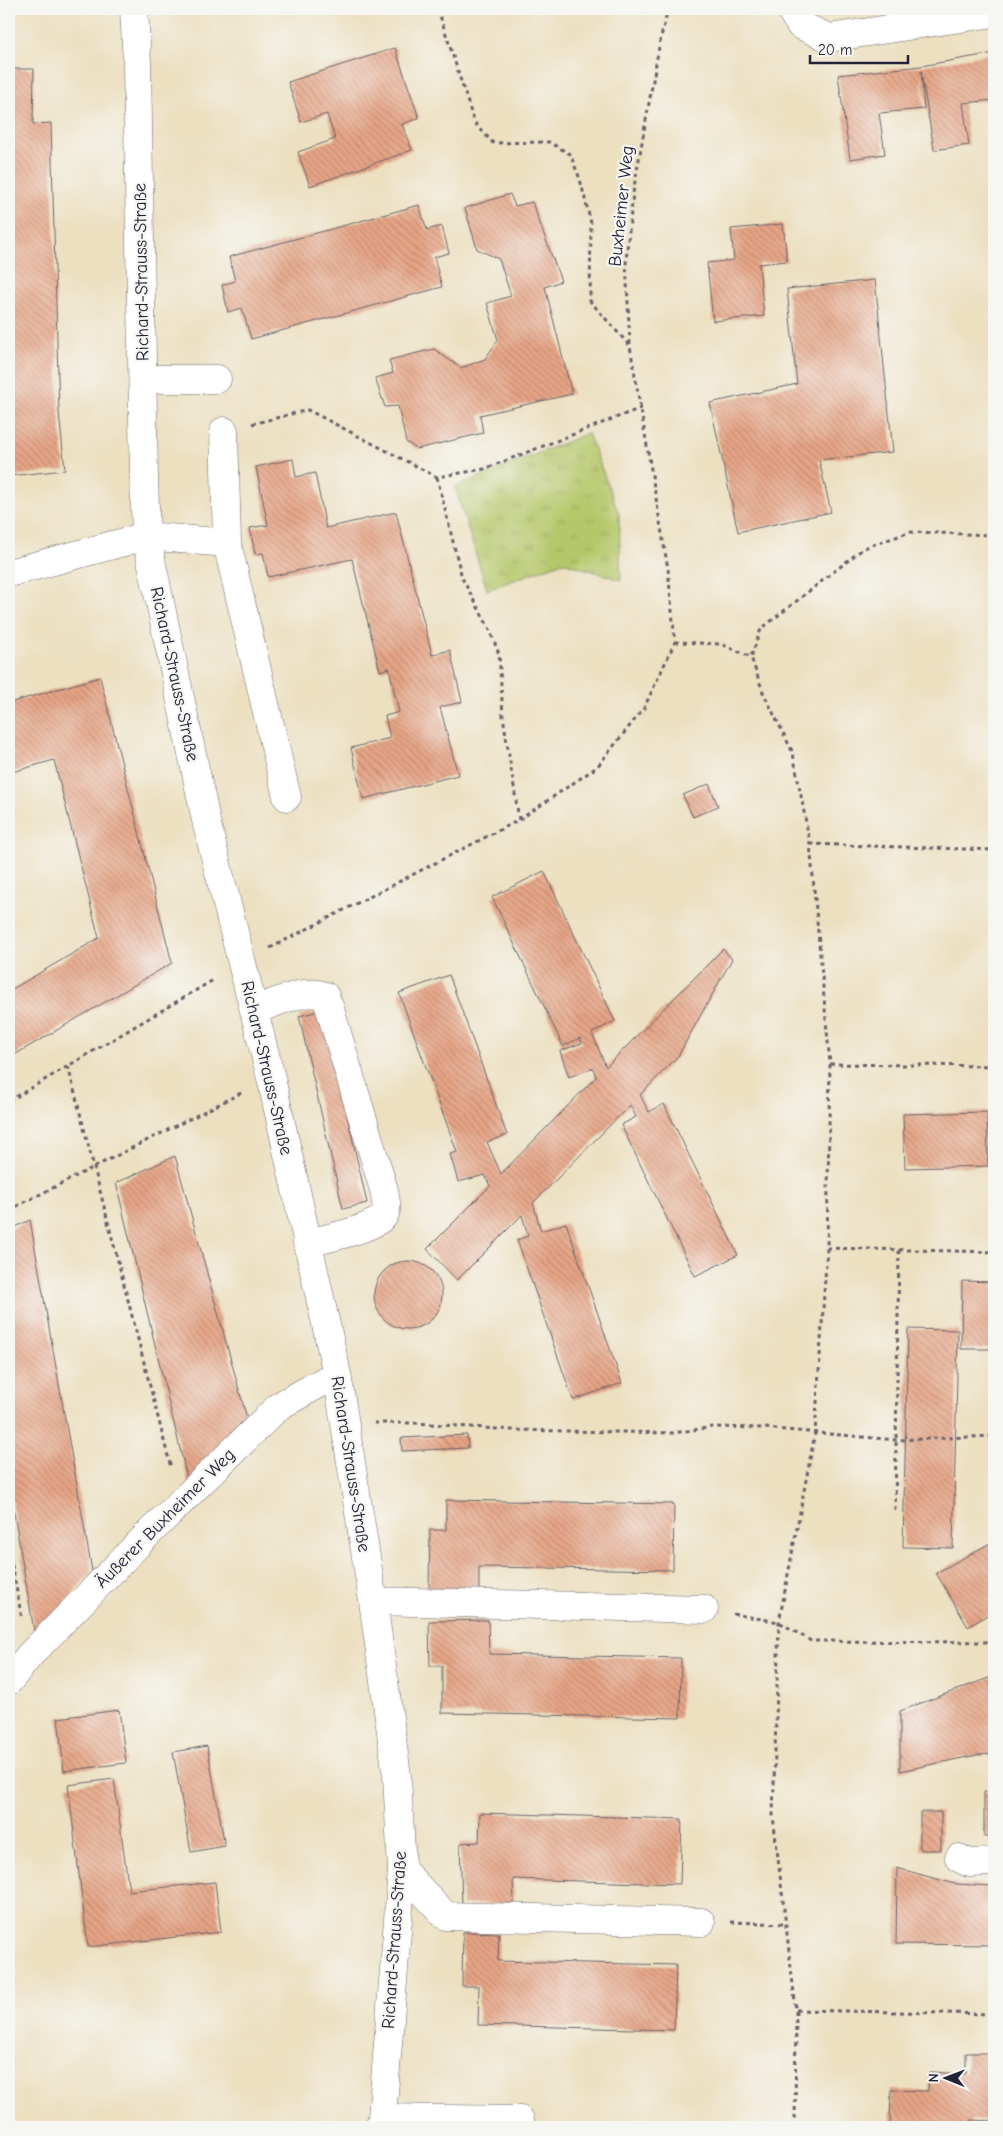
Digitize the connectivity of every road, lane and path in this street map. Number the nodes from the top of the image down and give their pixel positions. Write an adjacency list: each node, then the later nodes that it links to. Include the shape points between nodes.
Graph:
1 (134, 9): 7 (street, Richard-Strauss-Straße, via 138,63)
2 (438, 9): 6 (path, via 474,122 493,143 549,142 570,154 580,178 591,223 590,301)
3 (668, 9): 6 (path, Buxheimer Weg, via 633,193 626,260)
4 (790, 9): 5 (street, via 800,25 829,38)
5 (994, 13)
6 (630, 346): 9 (path, Buxheimer Weg)
7 (143, 379): 8 (street); 13 (street, Richard-Strauss-Straße)
8 (217, 379)
9 (642, 408): 11 (path, via 484,469); 16 (path, Buxheimer Weg, via 668,569)
10 (224, 431): 11 (path, via 308,410); 14 (street)
11 (437, 477): 19 (path, via 462,578 499,654 503,716)
12 (994, 535): 17 (path, via 910,532 864,548 761,629)
13 (146, 536): 14 (street); 15 (street); 22 (street, Richard-Strauss-Straße, via 207,825)
14 (227, 543): 18 (street)
15 (9, 573)
16 (675, 642): 17 (path, via 721,644); 19 (path, via 644,708 597,768)
17 (751, 657): 20 (path, via 763,692 793,753)
18 (286, 797)
19 (519, 820): 22 (path)
20 (810, 844): 21 (path); 24 (path)
21 (994, 850)
22 (242, 963): 23 (street, Richard-Strauss-Straße); 25 (path)
23 (254, 1010): 27 (street, Richard-Strauss-Straße); 31 (street, via 307,992 325,996 384,1190 386,1205 381,1220)
24 (830, 1064): 26 (path); 32 (path)
25 (68, 1066): 28 (path); 29 (path)
26 (994, 1066)
27 (271, 1078): 29 (path); 31 (street, Richard-Strauss-Straße)
28 (9, 1101)
29 (94, 1166): 30 (path); 40 (path)
30 (9, 1210)
31 (307, 1243): 35 (street, Richard-Strauss-Straße)
32 (827, 1248): 33 (path); 37 (path)
33 (899, 1250): 34 (path); 39 (path)
34 (994, 1252)
35 (337, 1374): 36 (street, Richard-Strauss-Straße); 40 (street, Äußerer Buxheimer Weg, via 279,1406)
36 (346, 1422): 37 (path, via 673,1434 713,1427); 43 (street, Richard-Strauss-Straße)
37 (815, 1433): 39 (path); 45 (path)
38 (994, 1436): 39 (path)
39 (896, 1440): 41 (path)
40 (180, 1502): 47 (street, Äußerer Buxheimer Weg)
41 (895, 1510)
42 (9, 1549): 47 (path)
43 (373, 1601): 44 (street); 51 (street, Richard-Strauss-Straße, via 397,1776)
44 (704, 1609): 45 (path)
45 (779, 1622): 46 (path, via 810,1641); 53 (path, via 774,1816)
46 (994, 1642)
47 (29, 1656): 48 (street, Äußerer Buxheimer Weg)
48 (9, 1681)
49 (959, 1858): 50 (street, via 968,1863)
50 (994, 1862)
51 (402, 1870): 52 (street, via 446,1916); 57 (street, Richard-Strauss-Straße)
52 (701, 1922): 53 (path)
53 (786, 1924): 54 (path)
54 (796, 2010): 55 (path); 58 (path)
55 (994, 2014)
56 (520, 2120): 57 (street)
57 (380, 2123)
58 (795, 2127)

